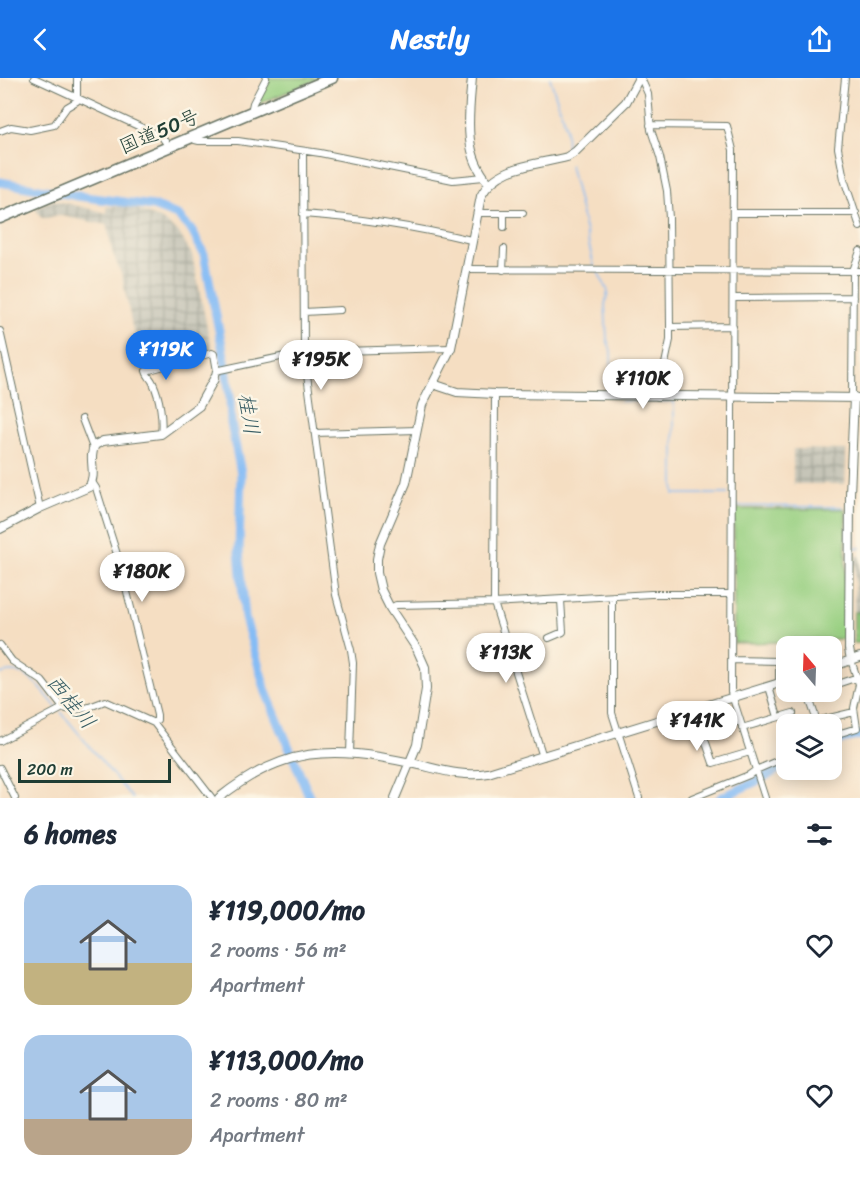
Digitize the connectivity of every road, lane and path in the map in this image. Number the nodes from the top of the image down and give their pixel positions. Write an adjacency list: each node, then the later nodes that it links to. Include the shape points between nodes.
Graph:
1 (34, 78): 8 (street)
2 (77, 78): 8 (street)
3 (266, 78): 9 (street)
4 (332, 78): 9 (highway, 国道50号)
5 (472, 78): 15 (street, via 468,130 471,149)
6 (640, 78): 10 (street, via 648,94); 15 (street, via 626,102 575,152)
7 (845, 78): 20 (street, via 838,148)
8 (78, 98): 11 (street, via 54,125); 13 (street, via 162,137)
9 (251, 112): 12 (highway, 国道50号)
10 (650, 125): 19 (street, via 727,126 734,154); 30 (street, via 667,191)
11 (0, 131)
12 (193, 137): 13 (highway, 国道50号); 14 (street, via 199,141 238,141)
13 (169, 147): 22 (highway, 国道50号)
14 (303, 152): 15 (street, via 453,180); 21 (street)
15 (487, 180): 16 (street)
16 (477, 213): 17 (street); 25 (street)
17 (504, 213): 18 (street); 23 (street)
18 (523, 213)
19 (734, 213): 20 (street); 31 (street)
20 (856, 213): 24 (street)
21 (303, 214): 25 (street, via 408,226); 36 (street)
22 (0, 218)
23 (504, 227)
24 (860, 227)
25 (471, 240): 28 (street)
26 (504, 249): 29 (street)
27 (860, 251): 32 (street)
28 (466, 269): 29 (street); 40 (street)
29 (503, 270): 30 (street)
30 (670, 271): 31 (street); 38 (street)
31 (734, 271): 32 (street); 34 (street)
32 (856, 271): 33 (street)
33 (853, 297): 34 (street); 47 (street)
34 (734, 298): 37 (street)
35 (340, 310): 36 (street)
36 (304, 312): 41 (street)
37 (733, 326): 38 (street); 46 (street)
38 (670, 327): 45 (street)
39 (0, 331): 54 (street)
40 (451, 348): 41 (street); 43 (street)
41 (304, 352): 42 (street); 50 (street)
42 (217, 373): 51 (street, via 199,406); 51 (street, via 212,353 146,371 158,399)
43 (433, 384): 44 (street, via 456,392); 49 (street, via 422,405)
44 (495, 394): 45 (street); 59 (street)
45 (658, 397): 46 (street)
46 (733, 397): 47 (street); 56 (street)
47 (855, 398): 65 (street, via 850,494)
48 (82, 419): 52 (street)
49 (417, 430): 50 (street); 60 (street, via 406,483 377,559 378,581)
50 (315, 433): 86 (street, via 336,595 353,663)
51 (161, 434): 52 (street, via 103,441)
52 (93, 448): 53 (street)
53 (92, 482): 54 (street, via 85,490); 80 (street, via 121,567 157,715)
54 (40, 508): 55 (street)
55 (0, 529)
56 (731, 594): 57 (street); 64 (street)
57 (612, 597): 58 (street); 83 (street, via 612,711)
58 (561, 600): 59 (street); 61 (street, via 563,633)
59 (494, 603): 60 (street); 87 (street)
60 (390, 608): 89 (street, via 425,667 426,689 417,745)
61 (549, 638)
62 (0, 645): 74 (street, via 12,661 42,681)
63 (860, 657): 65 (street)
64 (731, 660): 66 (street); 72 (street)
65 (851, 660): 67 (street); 68 (street)
66 (776, 661)
67 (842, 663)
68 (858, 677): 69 (street); 76 (street)
69 (842, 682)
70 (776, 684): 71 (street)
71 (769, 687): 72 (street); 77 (street)
72 (732, 699): 81 (street); 83 (street)
73 (810, 702): 76 (street, via 817,721)
74 (61, 710): 80 (street, via 82,709 105,701); 84 (street)
75 (793, 712): 78 (street)
76 (854, 712): 82 (street, via 856,729)
77 (777, 714)
78 (787, 714)
79 (776, 717): 81 (street)
80 (154, 723): 93 (street)
81 (741, 725): 85 (street); 85 (street, via 703,734 713,763)
82 (842, 733)
83 (618, 734): 87 (street); 96 (street)
84 (0, 741)
85 (750, 752): 91 (street)
86 (350, 753): 89 (street); 94 (street, via 327,752 286,759 253,773)
87 (543, 757): 89 (street, via 475,775)
88 (776, 762): 91 (street)
89 (409, 763): 95 (street)
90 (0, 768): 92 (street)
91 (757, 771): 97 (street); 98 (street)
92 (15, 798)
93 (212, 798)
94 (219, 798)
95 (395, 798)
96 (639, 798)
97 (692, 798)
98 (765, 798)

